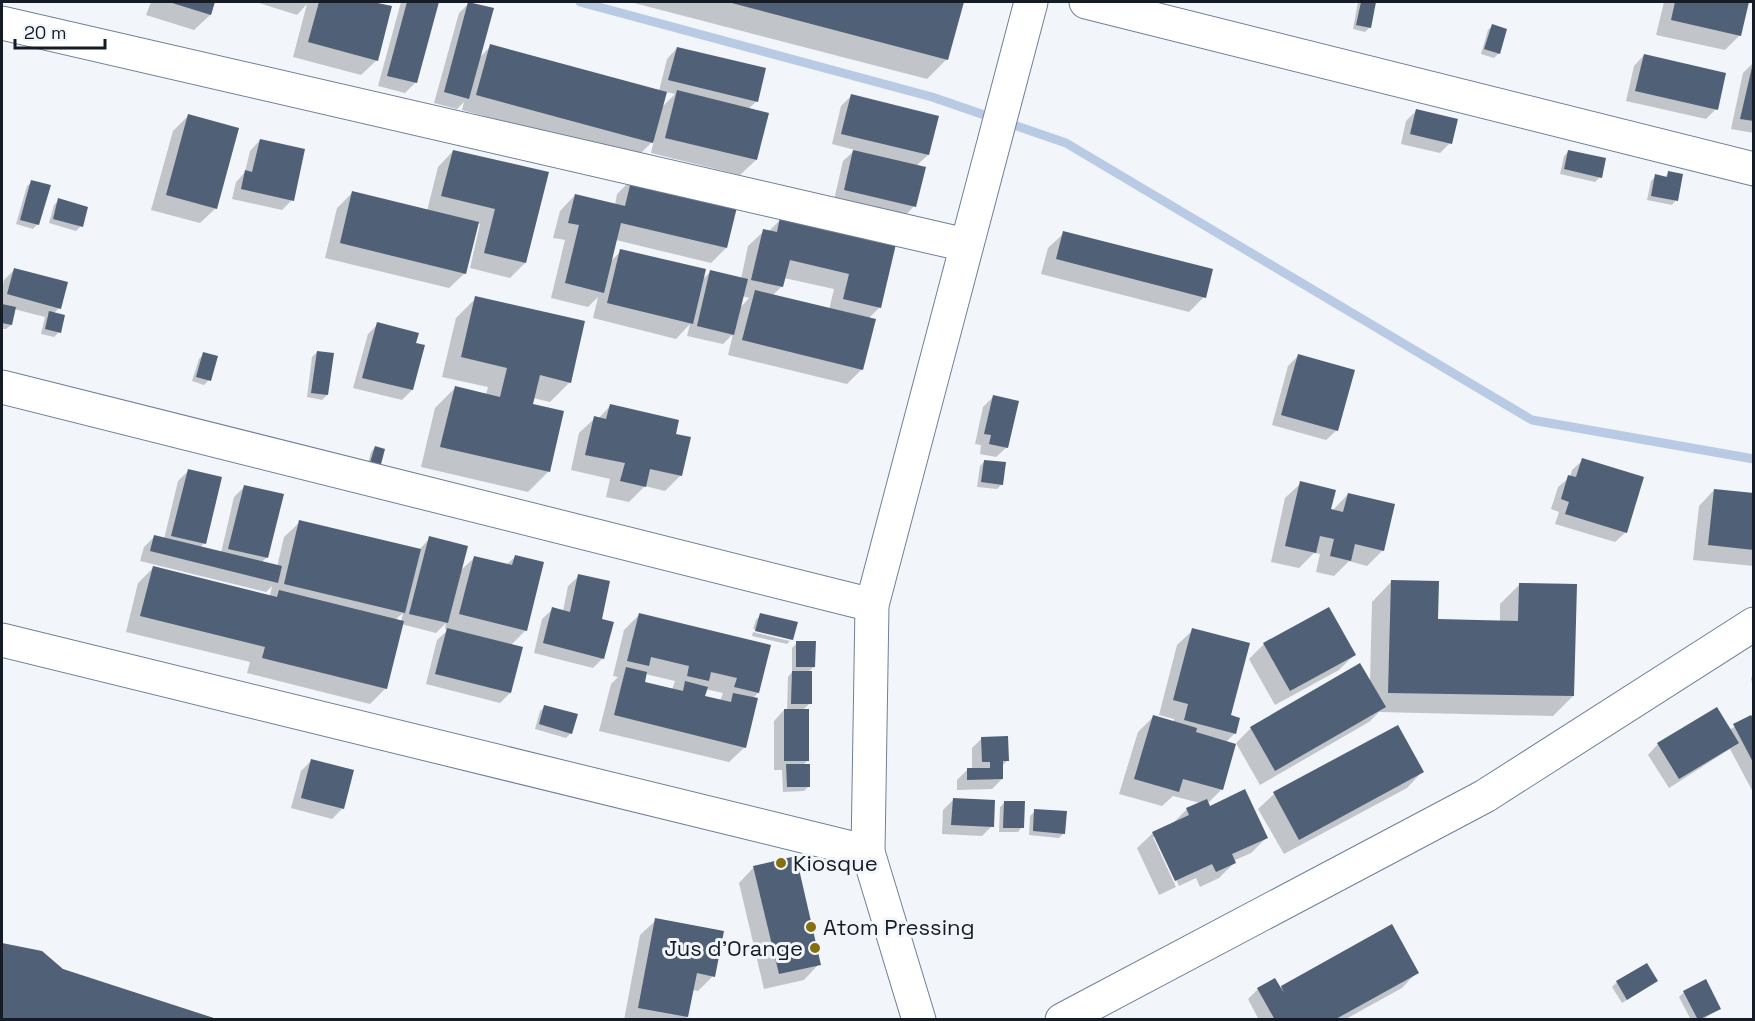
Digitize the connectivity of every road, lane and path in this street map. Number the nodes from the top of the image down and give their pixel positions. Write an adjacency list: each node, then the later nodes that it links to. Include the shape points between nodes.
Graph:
1 (1031, 2): 5 (street)
2 (1086, 2): 4 (street)
3 (2, 23): 5 (street)
4 (1754, 169)
5 (966, 245): 7 (street)
6 (2, 387): 7 (street)
7 (872, 605): 10 (street)
8 (1754, 624): 12 (street, via 1485,796)
9 (2, 640): 10 (street)
10 (868, 852): 11 (street)
11 (919, 1020)
12 (1062, 1020)

